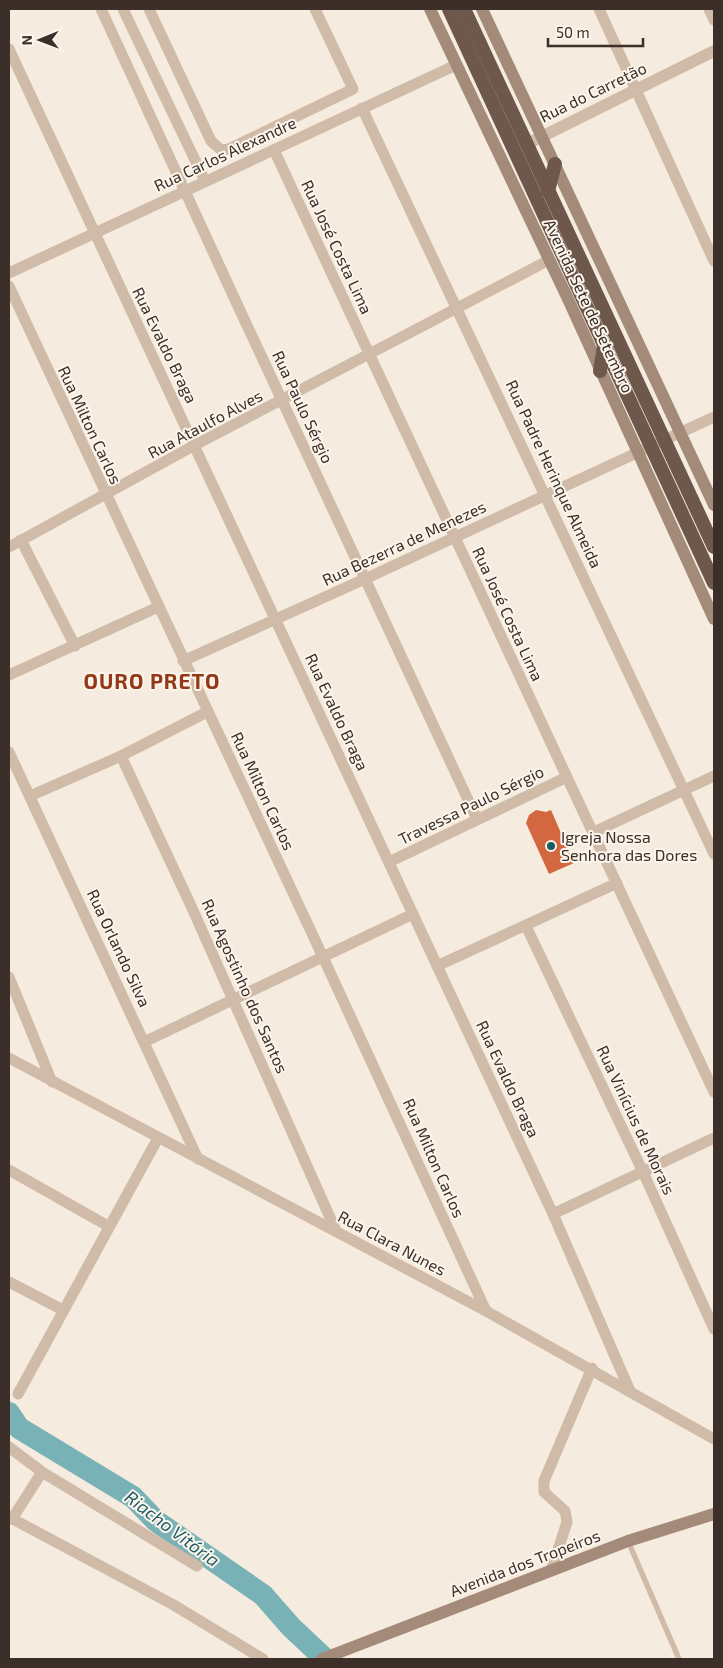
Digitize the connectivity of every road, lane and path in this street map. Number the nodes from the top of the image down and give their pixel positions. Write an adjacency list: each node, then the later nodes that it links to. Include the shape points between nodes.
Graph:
1 (101, 9): 23 (street, Rua Paulo Sérgio)
2 (123, 9): 21 (street)
3 (149, 9): 4 (street, via 211,141 220,150 229,149 353,88)
4 (315, 9)
5 (430, 9): 14 (main road, Avenida Sete de Setembro)
6 (449, 9): 30 (highway, Avenida Sete de Setembro)
7 (464, 9): 18 (highway, Avenida Sete de Setembro)
8 (482, 9): 17 (main road, Avenida Sete de Setembro)
9 (599, 9): 15 (street)
10 (709, 9): 11 (street)
11 (714, 20)
12 (9, 49): 24 (street, Rua Evaldo Braga)
13 (714, 51): 15 (street, Rua do Carretão)
14 (456, 64): 16 (street, Rua Carlos Alexandre); 25 (main road, Avenida Sete de Setembro)
15 (636, 88): 17 (street, Rua do Carretão); 26 (street)
16 (362, 108): 19 (street, Rua Carlos Alexandre); 29 (street, Rua Padre Herinque Almeida)
17 (541, 135): 18 (street, Rua do Carretão); 20 (main road, Avenida Sete de Setembro)
18 (526, 144): 22 (highway, Avenida Sete de Setembro)
19 (274, 150): 21 (street, Rua Carlos Alexandre); 31 (street, Rua José Costa Lima)
20 (555, 164): 22 (highway); 35 (main road, Avenida Sete de Setembro)
21 (205, 181): 23 (street, Rua Carlos Alexandre)
22 (548, 190): 36 (highway, Avenida Sete de Setembro)
23 (184, 191): 24 (street, Rua Carlos Alexandre); 33 (street, Rua Paulo Sérgio)
24 (94, 233): 27 (street, Rua Carlos Alexandre); 37 (street, Rua Evaldo Braga)
25 (549, 260): 29 (street, Rua Ataulfo Alves); 32 (main road, Avenida Sete de Setembro)
26 (714, 261)
27 (9, 273)
28 (9, 286): 41 (street, Rua Milton Carlos)
29 (457, 309): 31 (street, Rua Ataulfo Alves); 40 (street, Rua Padre Herinque Almeida)
30 (604, 345): 32 (highway); 38 (highway, Avenida Sete de Setembro)
31 (370, 354): 33 (street, Rua Ataulfo Alves); 43 (street, Rua José Costa Lima)
32 (600, 371): 39 (main road, Avenida Sete de Setembro)
33 (282, 401): 37 (street, Rua Ataulfo Alves); 47 (street, Rua Paulo Sérgio)
34 (714, 418): 35 (street, Rua Bezerra de Menezes)
35 (681, 433): 36 (street, Rua Bezerra de Menezes); 42 (main road, Avenida Sete de Setembro)
36 (665, 440): 38 (street, Rua Bezerra de Menezes); 45 (highway, Avenida Sete de Setembro)
37 (195, 446): 41 (street, Rua Ataulfo Alves); 50 (street, Rua Evaldo Braga)
38 (651, 446): 39 (street, Rua Bezerra de Menezes); 48 (highway, Avenida Sete de Setembro)
39 (637, 452): 40 (street, Rua Bezerra de Menezes); 51 (main road, Avenida Sete de Setembro)
40 (546, 494): 43 (street, Rua Bezerra de Menezes); 60 (street, Rua Padre Herinque Almeida)
41 (105, 496): 44 (street, Rua Ataulfo Alves); 49 (street, Rua Milton Carlos)
42 (714, 505)
43 (453, 537): 47 (street, Rua Bezerra de Menezes); 59 (street, Rua José Costa Lima)
44 (21, 540): 46 (street, Rua Ataulfo Alves); 52 (street)
45 (714, 546)
46 (9, 547)
47 (367, 578): 50 (street, Rua Bezerra de Menezes); 62 (street, Rua Paulo Sérgio)
48 (714, 583)
49 (158, 607): 52 (street); 53 (street, Rua Milton Carlos)
50 (276, 619): 53 (street, Rua Bezerra de Menezes); 65 (street, Rua Evaldo Braga)
51 (714, 619)
52 (74, 646): 54 (street)
53 (183, 660): 55 (street, Rua Milton Carlos)
54 (9, 676)
55 (207, 712): 57 (street); 69 (street, Rua Milton Carlos)
56 (9, 752): 61 (street, Rua Orlando Silva)
57 (121, 756): 61 (street); 72 (street, Rua Agostinho dos Santos)
58 (714, 776): 60 (street)
59 (567, 777): 62 (street, Travessa Paulo Sérgio); 63 (street, Rua José Costa Lima)
60 (685, 791): 63 (street); 64 (street, Rua Padre Herinque Almeida)
61 (30, 796): 73 (street, Rua Orlando Silva)
62 (477, 819): 65 (street, Travessa Paulo Sérgio)
63 (594, 832): 66 (street, Rua José Costa Lima)
64 (714, 854)
65 (390, 862): 67 (street, Rua Evaldo Braga)
66 (617, 883): 68 (street); 76 (street, Rua José Costa Lima)
67 (413, 914): 69 (street); 70 (street, Rua Evaldo Braga)
68 (526, 926): 70 (street); 81 (street, Rua Vinícius de Morais)
69 (323, 957): 72 (street); 87 (street, Rua Milton Carlos)
70 (437, 966): 82 (street, Rua Evaldo Braga)
71 (9, 977): 75 (street)
72 (233, 999): 73 (street); 84 (street, Rua Agostinho dos Santos)
73 (144, 1042): 79 (street, Rua Orlando Silva)
74 (9, 1058): 75 (street, Rua Clara Nunes)
75 (52, 1082): 77 (street, Rua Clara Nunes)
76 (714, 1092)
77 (158, 1138): 79 (street, Rua Clara Nunes); 83 (street)
78 (714, 1138): 81 (street)
79 (198, 1159): 84 (street, Rua Clara Nunes)
80 (9, 1170): 83 (street)
81 (643, 1172): 82 (street); 88 (street, Rua Vinícius de Morais)
82 (553, 1214): 90 (street, Rua Evaldo Braga)
83 (108, 1226): 86 (street)
84 (336, 1231): 87 (street, Rua Clara Nunes)
85 (9, 1282): 86 (street)
86 (63, 1310): 91 (street)
87 (486, 1311): 89 (street, Rua Clara Nunes)
88 (714, 1329)
89 (592, 1368): 90 (street, Rua Clara Nunes); 99 (street, via 544,1481 544,1492 565,1511 567,1522)
90 (630, 1391): 92 (street, Rua Clara Nunes)
91 (18, 1394)
92 (714, 1439)
93 (9, 1447): 94 (street)
94 (42, 1472): 96 (street); 98 (street)
95 (714, 1514): 97 (main road, Avenida dos Tropeiros)
96 (10, 1518): 100 (street, via 172,1604)
97 (628, 1541): 99 (main road, Avenida dos Tropeiros); 102 (lane)
98 (196, 1566)
99 (551, 1571): 101 (main road, Avenida dos Tropeiros)
100 (263, 1659)
101 (322, 1659)
102 (679, 1659)

